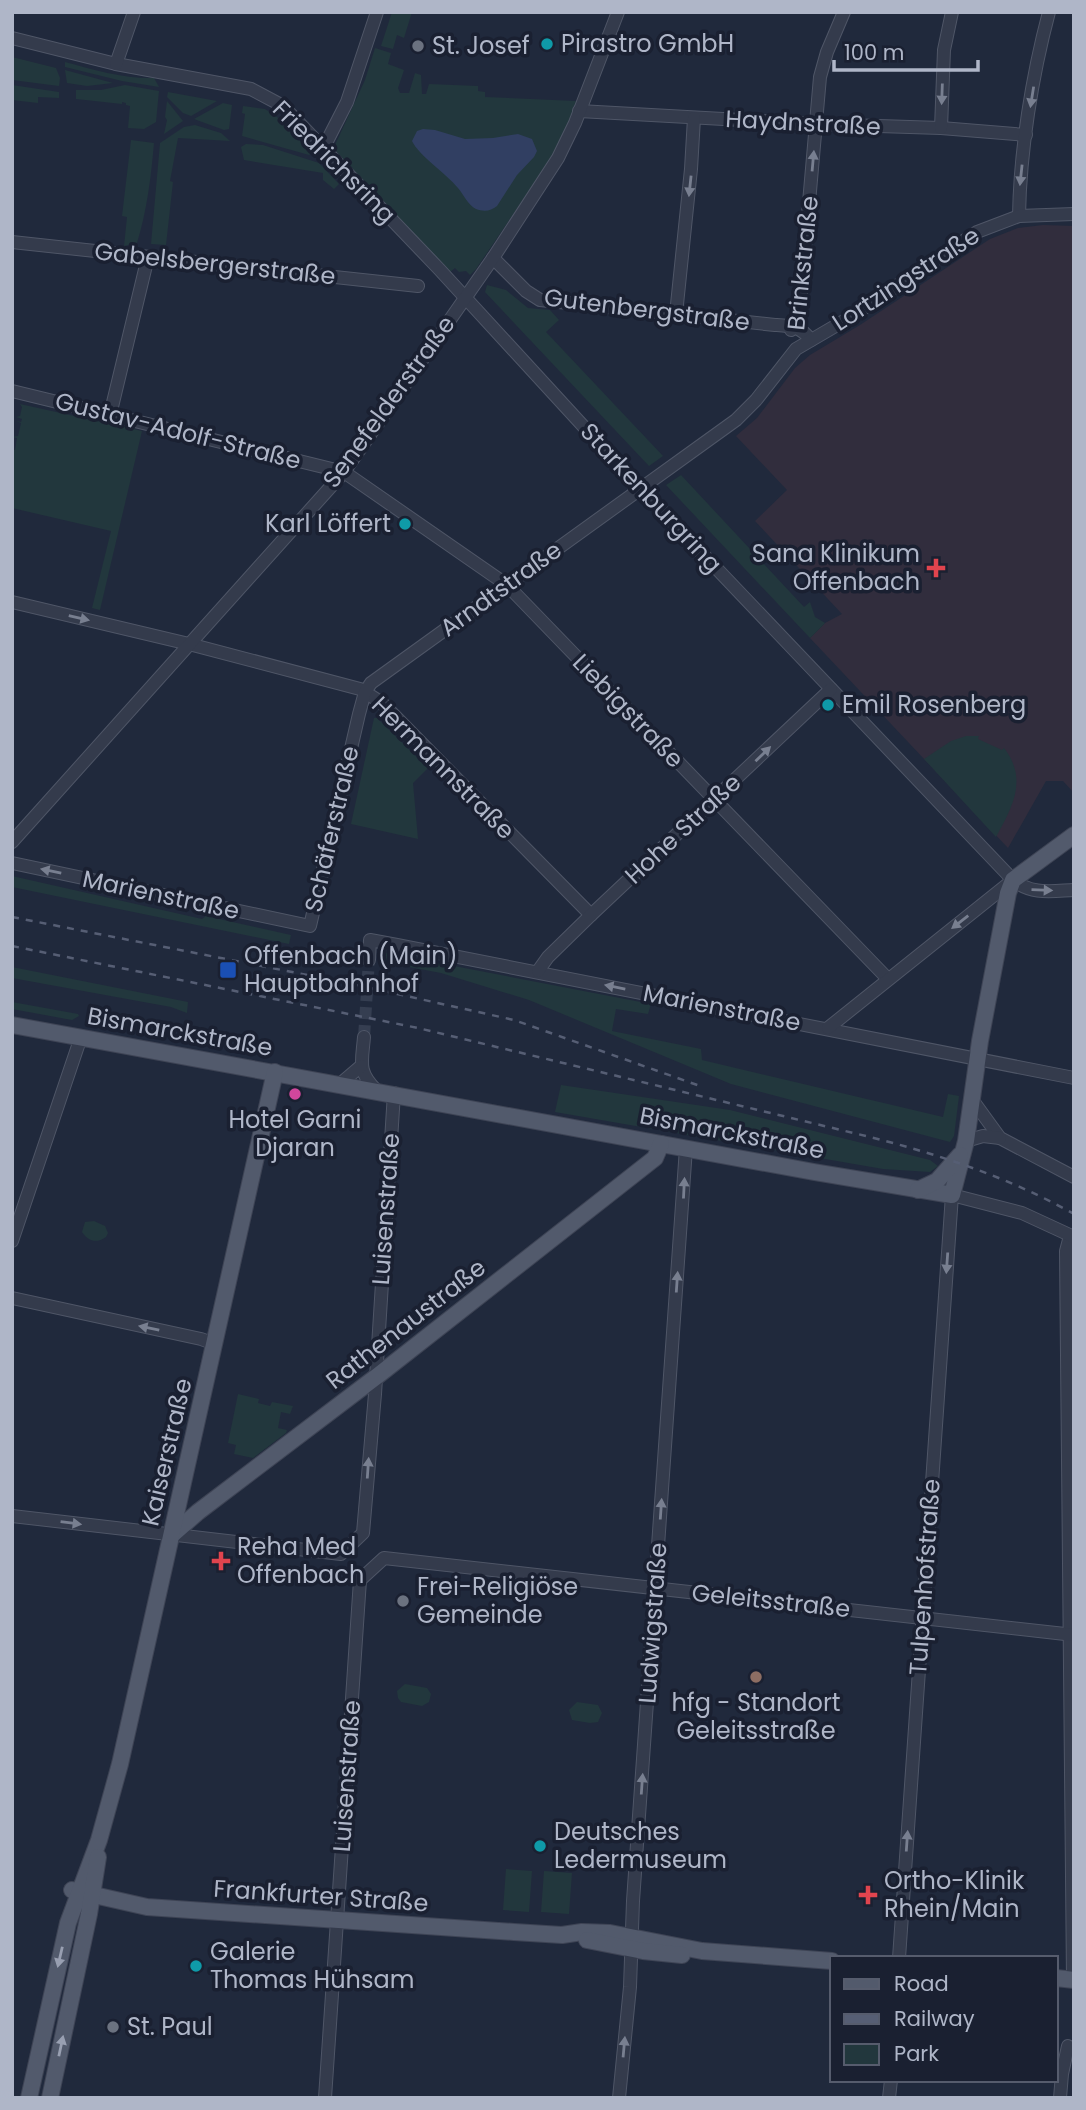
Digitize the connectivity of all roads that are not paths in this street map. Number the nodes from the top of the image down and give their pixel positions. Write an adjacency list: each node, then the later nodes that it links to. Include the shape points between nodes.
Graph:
1 (134, 12): 8 (street)
2 (377, 12): 14 (street, via 344,110)
3 (618, 12): 9 (street, Senefelderstraße)
4 (952, 12): 12 (street, one-way to 12, via 944,50)
5 (1049, 12): 13 (street, one-way to 13)
6 (839, 14): 11 (street, Brinkstraße, via 823,65)
7 (12, 38): 8 (street, Friedrichsring)
8 (116, 64): 14 (street, Friedrichsring, via 260,92 283,106)
9 (579, 111): 10 (street, Haydnstraße); 19 (street, Senefelderstraße, via 558,158)
10 (694, 118): 11 (street, Haydnstraße); 22 (street, one-way to 22)
11 (816, 124): 12 (street, Haydnstraße); 23 (street, Brinkstraße, one-way to 11, via 801,294)
12 (941, 128): 13 (street, Haydnstraße)
13 (1026, 135): 16 (street, one-way to 16)
14 (324, 147): 21 (street, Friedrichsring)
15 (1074, 214): 16 (street, Lortzingstraße)
16 (1019, 216): 24 (street, Lortzingstraße, via 977,232)
17 (12, 242): 18 (street, Gabelsbergerstraße)
18 (148, 257): 20 (street, Gabelsbergerstraße); 27 (street)
19 (493, 258): 21 (street, Senefelderstraße); 22 (street, Gutenbergstraße, via 540,300)
20 (418, 286)
21 (464, 298): 28 (street, Senefelderstraße); 29 (street, Starkenburgring)
22 (676, 314): 23 (street, Gutenbergstraße)
23 (792, 329): 24 (street, Gutenbergstraße, via 805,332); 25 (street, Brinkstraße)
24 (811, 340): 25 (street, Lortzingstraße)
25 (796, 349): 29 (street, Brinkstraße, via 742,416)
26 (12, 391): 27 (street, Gustav-Adolf-Straße)
27 (110, 415): 28 (street, Gustav-Adolf-Straße)
28 (344, 472): 30 (street, Liebigstraße); 32 (street, Senefelderstraße)
29 (640, 488): 30 (street, Arndtstraße); 33 (street, Starkenburgring)
30 (507, 585): 34 (street, Arndtstraße); 35 (street, Liebigstraße)
31 (12, 602): 32 (street, Hermannstraße, one-way to 32)
32 (189, 644): 34 (street, Hermannstraße); 37 (street, Senefelderstraße)
33 (831, 689): 35 (street, Hohe Straße, one-way to 33); 39 (street, Starkenburgring)
34 (365, 692): 41 (street, Hermannstraße, via 382,703); 42 (street, Schäferstraße)
35 (714, 801): 41 (street, Hohe Straße); 45 (street, Liebigstraße)
36 (1074, 835): 39 (main road)
37 (12, 842)
38 (12, 863): 42 (street, Marienstraße, one-way to 38)
39 (1013, 880): 40 (street, one-way to 40, via 1035,891); 45 (street, one-way to 45); 50 (main road)
40 (1074, 890)
41 (591, 915): 44 (street, Hohe Straße)
42 (310, 926)
43 (369, 960): 44 (street, Marienstraße, via 370,940)
44 (538, 971): 47 (street, Marienstraße, one-way to 44)
45 (888, 979): 47 (street)
46 (12, 1025): 48 (main road, Bismarckstraße)
47 (828, 1028): 50 (street, Marienstraße)
48 (81, 1037): 52 (main road, Bismarckstraße); 66 (street)
49 (364, 1037): 51 (street)
50 (978, 1058): 53 (street, Marienstraße); 57 (main road)
51 (361, 1066): 54 (street); 55 (street)
52 (275, 1072): 54 (main road, Bismarckstraße); 68 (main road, Kaiserstraße)
53 (1074, 1078)
54 (340, 1084): 55 (main road, Bismarckstraße)
55 (376, 1090): 56 (main road, Bismarckstraße)
56 (394, 1093): 59 (main road, Bismarckstraße); 69 (street, Luisenstraße)
57 (971, 1098): 58 (street); 60 (main road)
58 (1000, 1138): 60 (street, via 983,1136); 62 (street)
59 (661, 1144): 61 (main road, Bismarckstraße); 69 (main road, Rathenaustraße, via 655,1158)
60 (965, 1145): 63 (main road, via 942,1176); 64 (main road)
61 (686, 1148): 63 (main road, Bismarckstraße); 74 (street, Ludwigstraße, one-way to 61)
62 (1074, 1177)
63 (918, 1190): 64 (main road, Bismarckstraße)
64 (952, 1195): 65 (street, Bismarckstraße, via 1021,1213); 75 (street, Tulpenhofstraße, one-way to 75)
65 (1072, 1236): 71 (street, via 1066,1251)
66 (12, 1241)
67 (12, 1298): 68 (street, one-way to 67)
68 (215, 1345): 72 (main road, Kaiserstraße)
69 (376, 1377): 72 (main road, Rathenaustraße); 72 (street, Luisenstraße, one-way to 69, via 341,1554 363,1533)
70 (12, 1516): 72 (street, one-way to 72)
71 (1071, 1519): 76 (street)
72 (172, 1535): 78 (main road, Kaiserstraße, via 120,1764)
73 (384, 1558): 74 (street, Geleitsstraße); 79 (street, Luisenstraße, via 360,1580)
74 (656, 1588): 75 (street, Geleitsstraße); 80 (street, Ludwigstraße, one-way to 74)
75 (922, 1618): 76 (street, Geleitsstraße); 81 (street, Tulpenhofstraße, one-way to 75)
76 (1072, 1635): 77 (street)
77 (1073, 1797): 83 (street)
78 (81, 1892): 79 (main road, Frankfurter Straße, via 147,1907); 84 (main road, Kaiserstraße, one-way to 84, via 68,1923); 85 (main road, Kaiserstraße)
79 (337, 1920): 80 (main road, Frankfurter Straße, via 562,1935 589,1932); 89 (street, Luisenstraße)
80 (632, 1943): 82 (main road, Frankfurter Straße, via 682,1955 702,1951); 90 (street, Ludwigstraße, one-way to 80)
81 (899, 1956)
82 (830, 1961)
83 (1073, 1980)
84 (53, 1989): 85 (main road, via 61,1987); 87 (main road, Kaiserstraße)
85 (72, 1993): 88 (main road, Kaiserstraße, one-way to 85)
86 (1068, 2046): 91 (street)
87 (29, 2098)
88 (50, 2098)
89 (325, 2098)
90 (619, 2098)
91 (1060, 2098)

